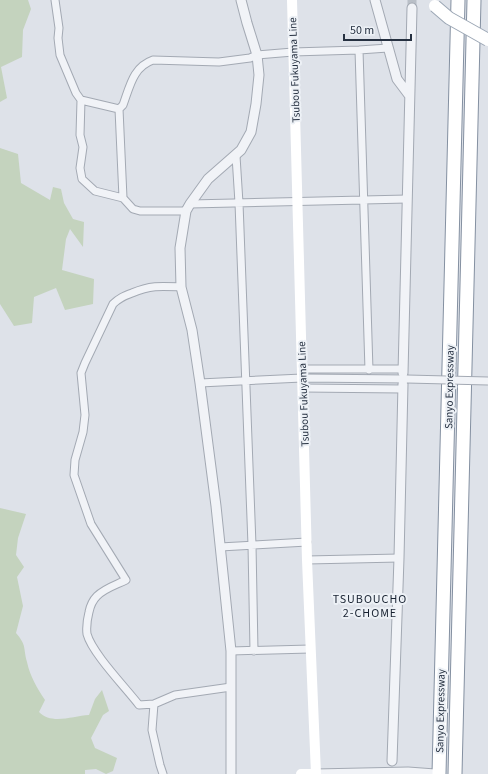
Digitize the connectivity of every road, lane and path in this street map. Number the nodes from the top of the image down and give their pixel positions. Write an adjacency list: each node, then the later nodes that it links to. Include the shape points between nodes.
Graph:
1 (55, 0): 17 (street, via 60,55)
2 (241, 0): 13 (street)
3 (292, 0): 12 (main road, Tsubou Fukuyama Line)
4 (375, 0): 10 (street)
5 (458, 0): 49 (highway, Sanyo Expressway)
6 (474, 0): 50 (highway, Sanyo Expressway)
7 (435, 6): 9 (main road, bridge, via 450,18)
8 (412, 8): 15 (street)
9 (488, 40)
10 (388, 48): 11 (street); 14 (street)
11 (359, 50): 12 (street); 22 (street)
12 (293, 52): 13 (street); 24 (main road, Tsubou Fukuyama Line)
13 (257, 55): 18 (street, via 219,62 153,60 145,63 136,71 123,105); 19 (street, via 259,75 251,132)
14 (392, 63): 15 (street, via 400,69 404,69); 16 (street, via 397,79)
15 (410, 63): 16 (street)
16 (409, 95): 21 (street)
17 (81, 100): 18 (street); 20 (street, via 82,180 95,191)
18 (119, 109): 20 (street)
19 (236, 156): 23 (street); 25 (street, via 208,179)
20 (123, 198): 25 (street, via 134,209 140,211)
21 (407, 200): 22 (street); 29 (street)
22 (364, 201): 24 (street); 27 (street)
23 (240, 202): 24 (street); 25 (street); 30 (street)
24 (297, 202): 28 (main road, Tsubou Fukuyama Line)
25 (188, 207): 26 (street, via 180,248)
26 (181, 287): 32 (street, via 192,330); 42 (street, via 146,288 118,298 113,304 81,373 84,421 74,460 74,475 92,524 126,580 104,590 96,597 86,625 87,635 106,666 140,705)
27 (370, 370): 28 (street); 29 (street)
28 (302, 378): 29 (street); 29 (street); 30 (street); 33 (main road, Tsubou Fukuyama Line)
29 (403, 379): 31 (street, bridge); 36 (street)
30 (246, 381): 32 (street); 34 (street)
31 (488, 381)
32 (200, 383): 35 (street)
33 (307, 542): 34 (street); 37 (main road, Tsubou Fukuyama Line)
34 (252, 545): 35 (street); 40 (street)
35 (220, 546): 39 (street)
36 (399, 558): 37 (street); 43 (street)
37 (307, 560): 38 (main road, Tsubou Fukuyama Line)
38 (310, 649): 40 (street); 47 (main road, Tsubou Fukuyama Line)
39 (231, 651): 40 (street); 41 (street)
40 (254, 651)
41 (231, 687): 42 (street, via 175,695); 45 (street)
42 (154, 704): 44 (street, via 152,730)
43 (392, 761)
44 (163, 774)
45 (230, 774)
46 (301, 774): 47 (main road)
47 (316, 774): 48 (street)
48 (436, 774)
49 (439, 774)
50 (454, 774)

